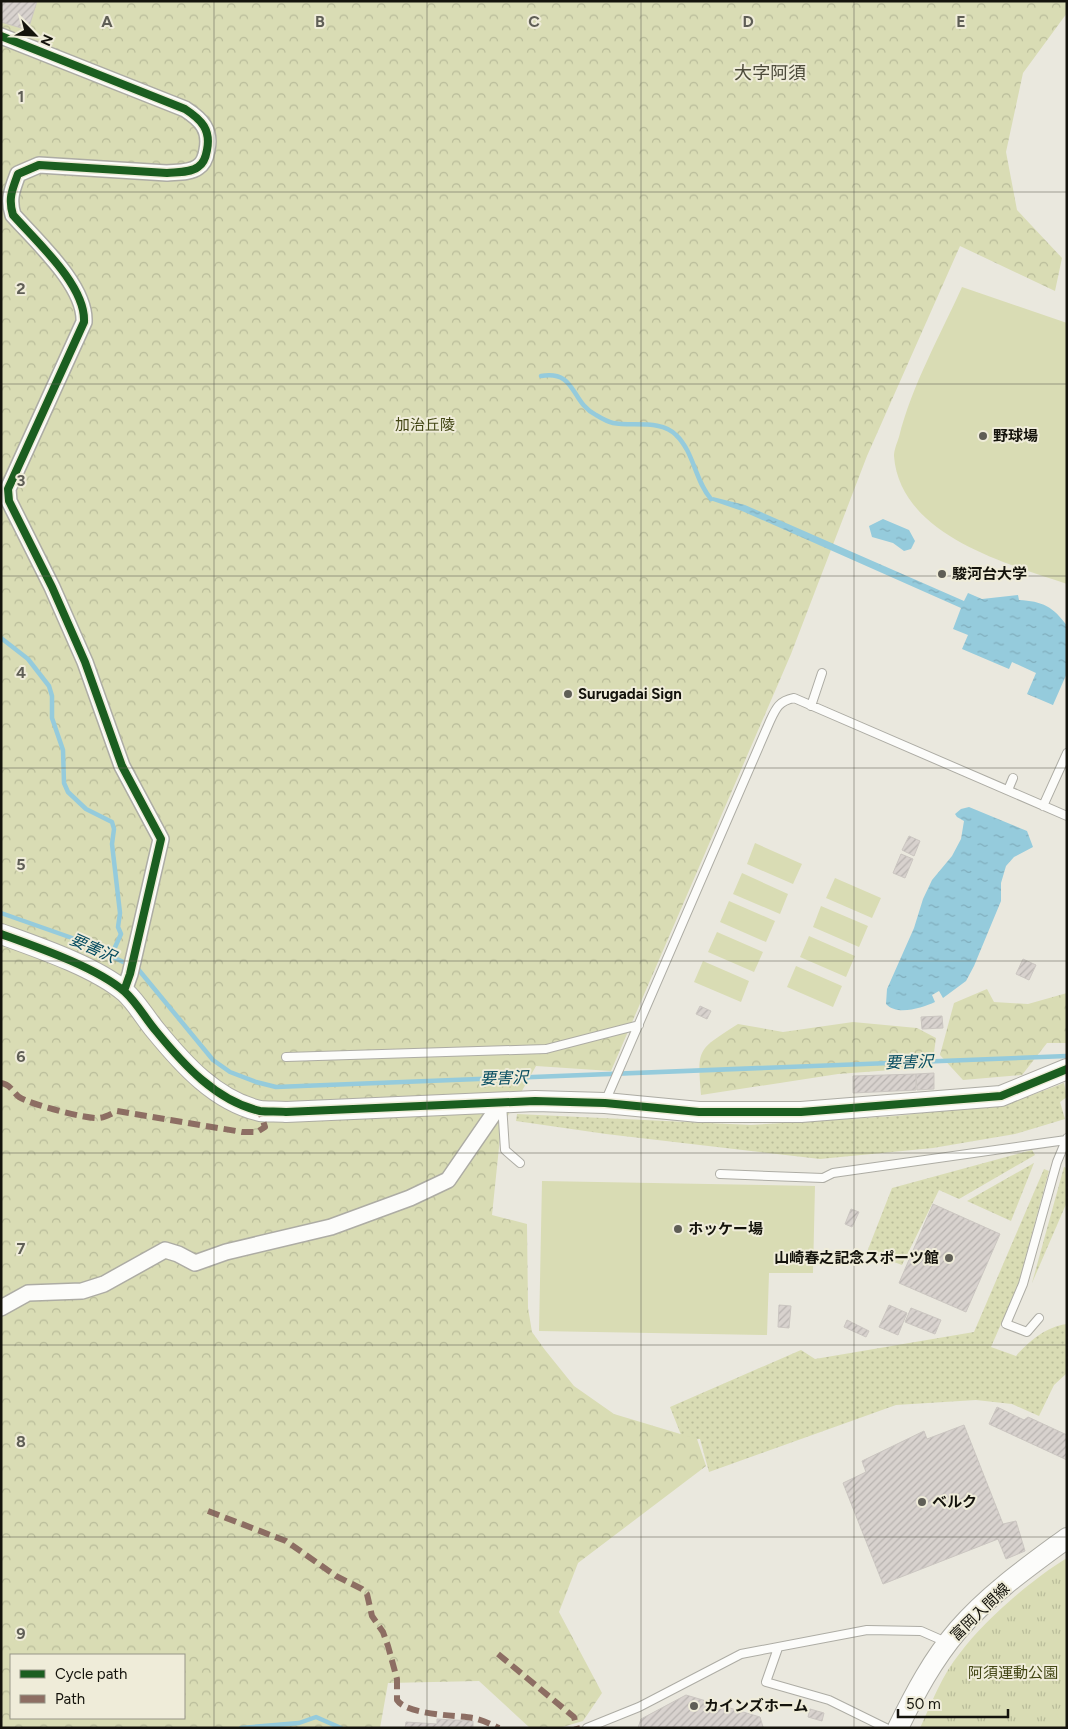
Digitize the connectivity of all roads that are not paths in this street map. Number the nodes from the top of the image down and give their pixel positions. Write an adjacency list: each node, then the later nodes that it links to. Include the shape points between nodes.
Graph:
1 (1, 36): 11 (street, via 185,110 197,116 206,128 209,140 202,162 186,171 167,173 39,165 18,174 9,203 14,215 73,284 85,310 84,322 8,488 9,502 86,662 122,766 161,838)
2 (822, 673): 3 (lane)
3 (811, 706): 7 (lane); 12 (lane, via 794,698 778,704)
4 (1067, 753): 5 (lane)
5 (1064, 765): 8 (lane)
6 (1013, 778): 7 (lane)
7 (1008, 790): 8 (lane)
8 (1043, 806): 9 (lane)
9 (1067, 816)
10 (1, 934): 11 (street, via 54,954 108,981)
11 (127, 983): 15 (street, via 182,1062 211,1088 260,1111)
12 (639, 1025): 13 (lane, via 546,1049); 16 (lane)
13 (286, 1057)
14 (1067, 1069): 16 (street, via 1001,1096 801,1112 699,1112)
15 (502, 1102): 16 (street); 18 (lane, via 505,1150); 20 (street, via 448,1180 410,1198 331,1227 226,1252 196,1263 165,1250 104,1284 66,1293 28,1293)
16 (605, 1103)
17 (1066, 1139): 19 (lane, via 833,1173 823,1178); 21 (lane, via 1023,1284 1006,1324 1026,1332)
18 (520, 1162)
19 (720, 1174)
20 (1, 1308)
21 (1039, 1318)
22 (1067, 1538): 23 (street, 富岡入間線, via 980,1607)
23 (948, 1642): 24 (lane, via 921,1631 867,1630); 27 (street, 富岡入間線, via 922,1680)
24 (778, 1648): 25 (lane, via 741,1654 639,1707); 26 (lane, via 766,1682 829,1700)
25 (587, 1728)
26 (886, 1728)
27 (898, 1728)

